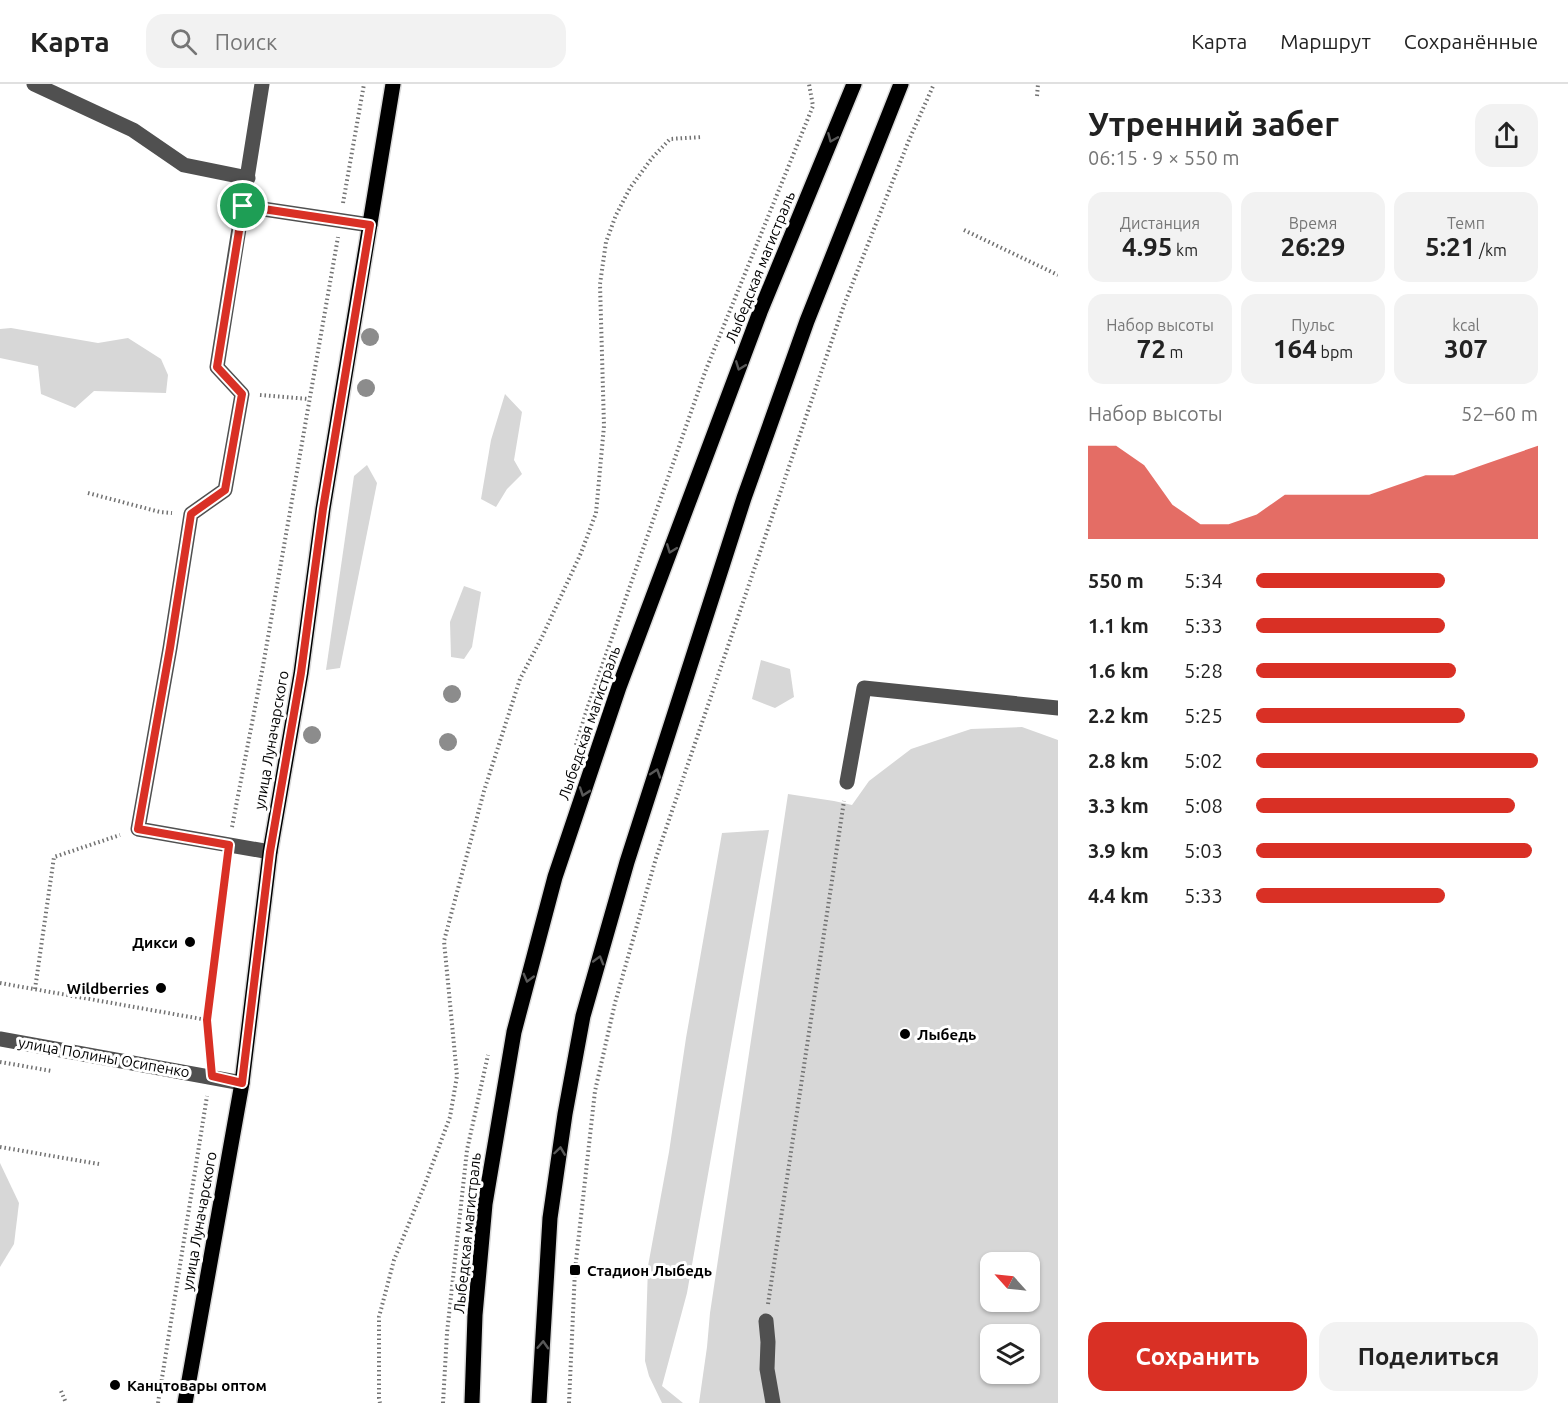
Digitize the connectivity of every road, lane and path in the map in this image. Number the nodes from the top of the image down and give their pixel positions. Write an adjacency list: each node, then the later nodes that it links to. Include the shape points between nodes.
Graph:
1 (34, 84): 13 (street, via 133,130 184,165)
2 (262, 84): 13 (street)
3 (364, 84): 15 (path)
4 (393, 84): 16 (main road, улица Луначарского)
5 (808, 84): 11 (path)
6 (854, 84): 42 (main road, Лыбедская магистраль, one-way to 42, via 703,463 619,687 555,877 514,1032 485,1204)
7 (902, 84): 43 (main road, one-way to 7, via 550,1218 583,1016 627,862 744,498 807,321)
8 (934, 84): 44 (path, via 844,305 656,858 615,1003 595,1091 575,1270)
9 (1038, 84): 10 (path)
10 (1037, 96)
11 (813, 106)
12 (702, 137): 41 (path, via 670,139 652,158 630,188 606,242 600,284 604,426 596,513 581,553 520,679 484,791 444,941 457,1076 450,1117 393,1260 379,1317)
13 (248, 178): 14 (street)
14 (243, 206): 15 (street); 19 (street, via 217,367)
15 (340, 221): 16 (street); 20 (path)
16 (370, 225): 27 (main road, улица Луначарского)
17 (964, 230): 18 (path)
18 (1058, 275)
19 (242, 394): 20 (path); 22 (street, via 225,490)
20 (309, 399): 26 (path)
21 (88, 493): 22 (path, via 160,512)
22 (191, 514): 25 (street)
23 (1058, 708): 24 (street, via 864,688)
24 (847, 782): 36 (path)
25 (138, 829): 26 (street); 29 (path, via 54,857)
26 (229, 845): 27 (street); 30 (path)
27 (270, 852): 33 (main road, улица Луначарского)
28 (0, 983): 29 (path)
29 (35, 989): 30 (path)
30 (207, 1020): 32 (path)
31 (0, 1039): 32 (street, улица Полины Осипенко)
32 (212, 1076): 33 (street, улица Полины Осипенко); 39 (path)
33 (242, 1083): 40 (main road, улица Луначарского)
34 (0, 1147): 35 (path)
35 (99, 1164)
36 (766, 1321): 45 (street, via 767,1369)
37 (61, 1391): 38 (path)
38 (66, 1403)
39 (158, 1403)
40 (185, 1403)
41 (380, 1403)
42 (472, 1403)
43 (539, 1403)
44 (569, 1403)
45 (773, 1403)

